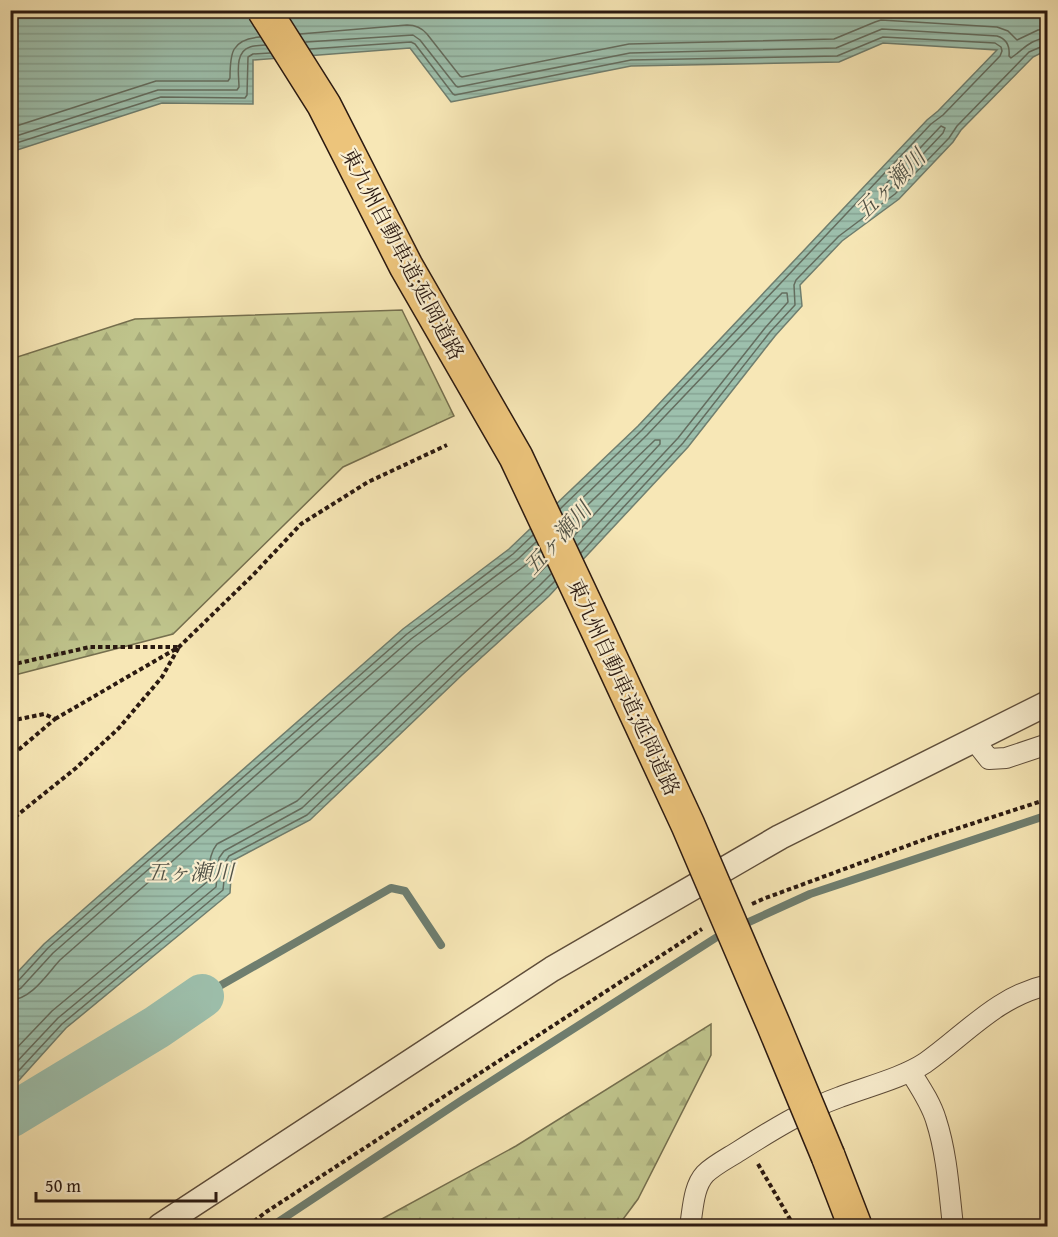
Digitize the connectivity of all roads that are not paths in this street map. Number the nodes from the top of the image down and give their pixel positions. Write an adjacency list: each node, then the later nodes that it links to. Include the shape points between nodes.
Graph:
1 (264, 10): 9 (highway, 東九州自動車道;延岡道路, bridge, via 324,105 406,266 516,457 688,825)
2 (1047, 703): 3 (street)
3 (974, 740): 4 (street, via 989,759 1005,758); 7 (street, via 780,837 552,969)
4 (1047, 744)
5 (1047, 985): 6 (street, via 1015,996 988,1012)
6 (910, 1071): 8 (street, via 836,1098 784,1123 706,1173 698,1183); 10 (street, via 936,1119)
7 (160, 1227)
8 (690, 1227)
9 (855, 1227)
10 (953, 1227)

